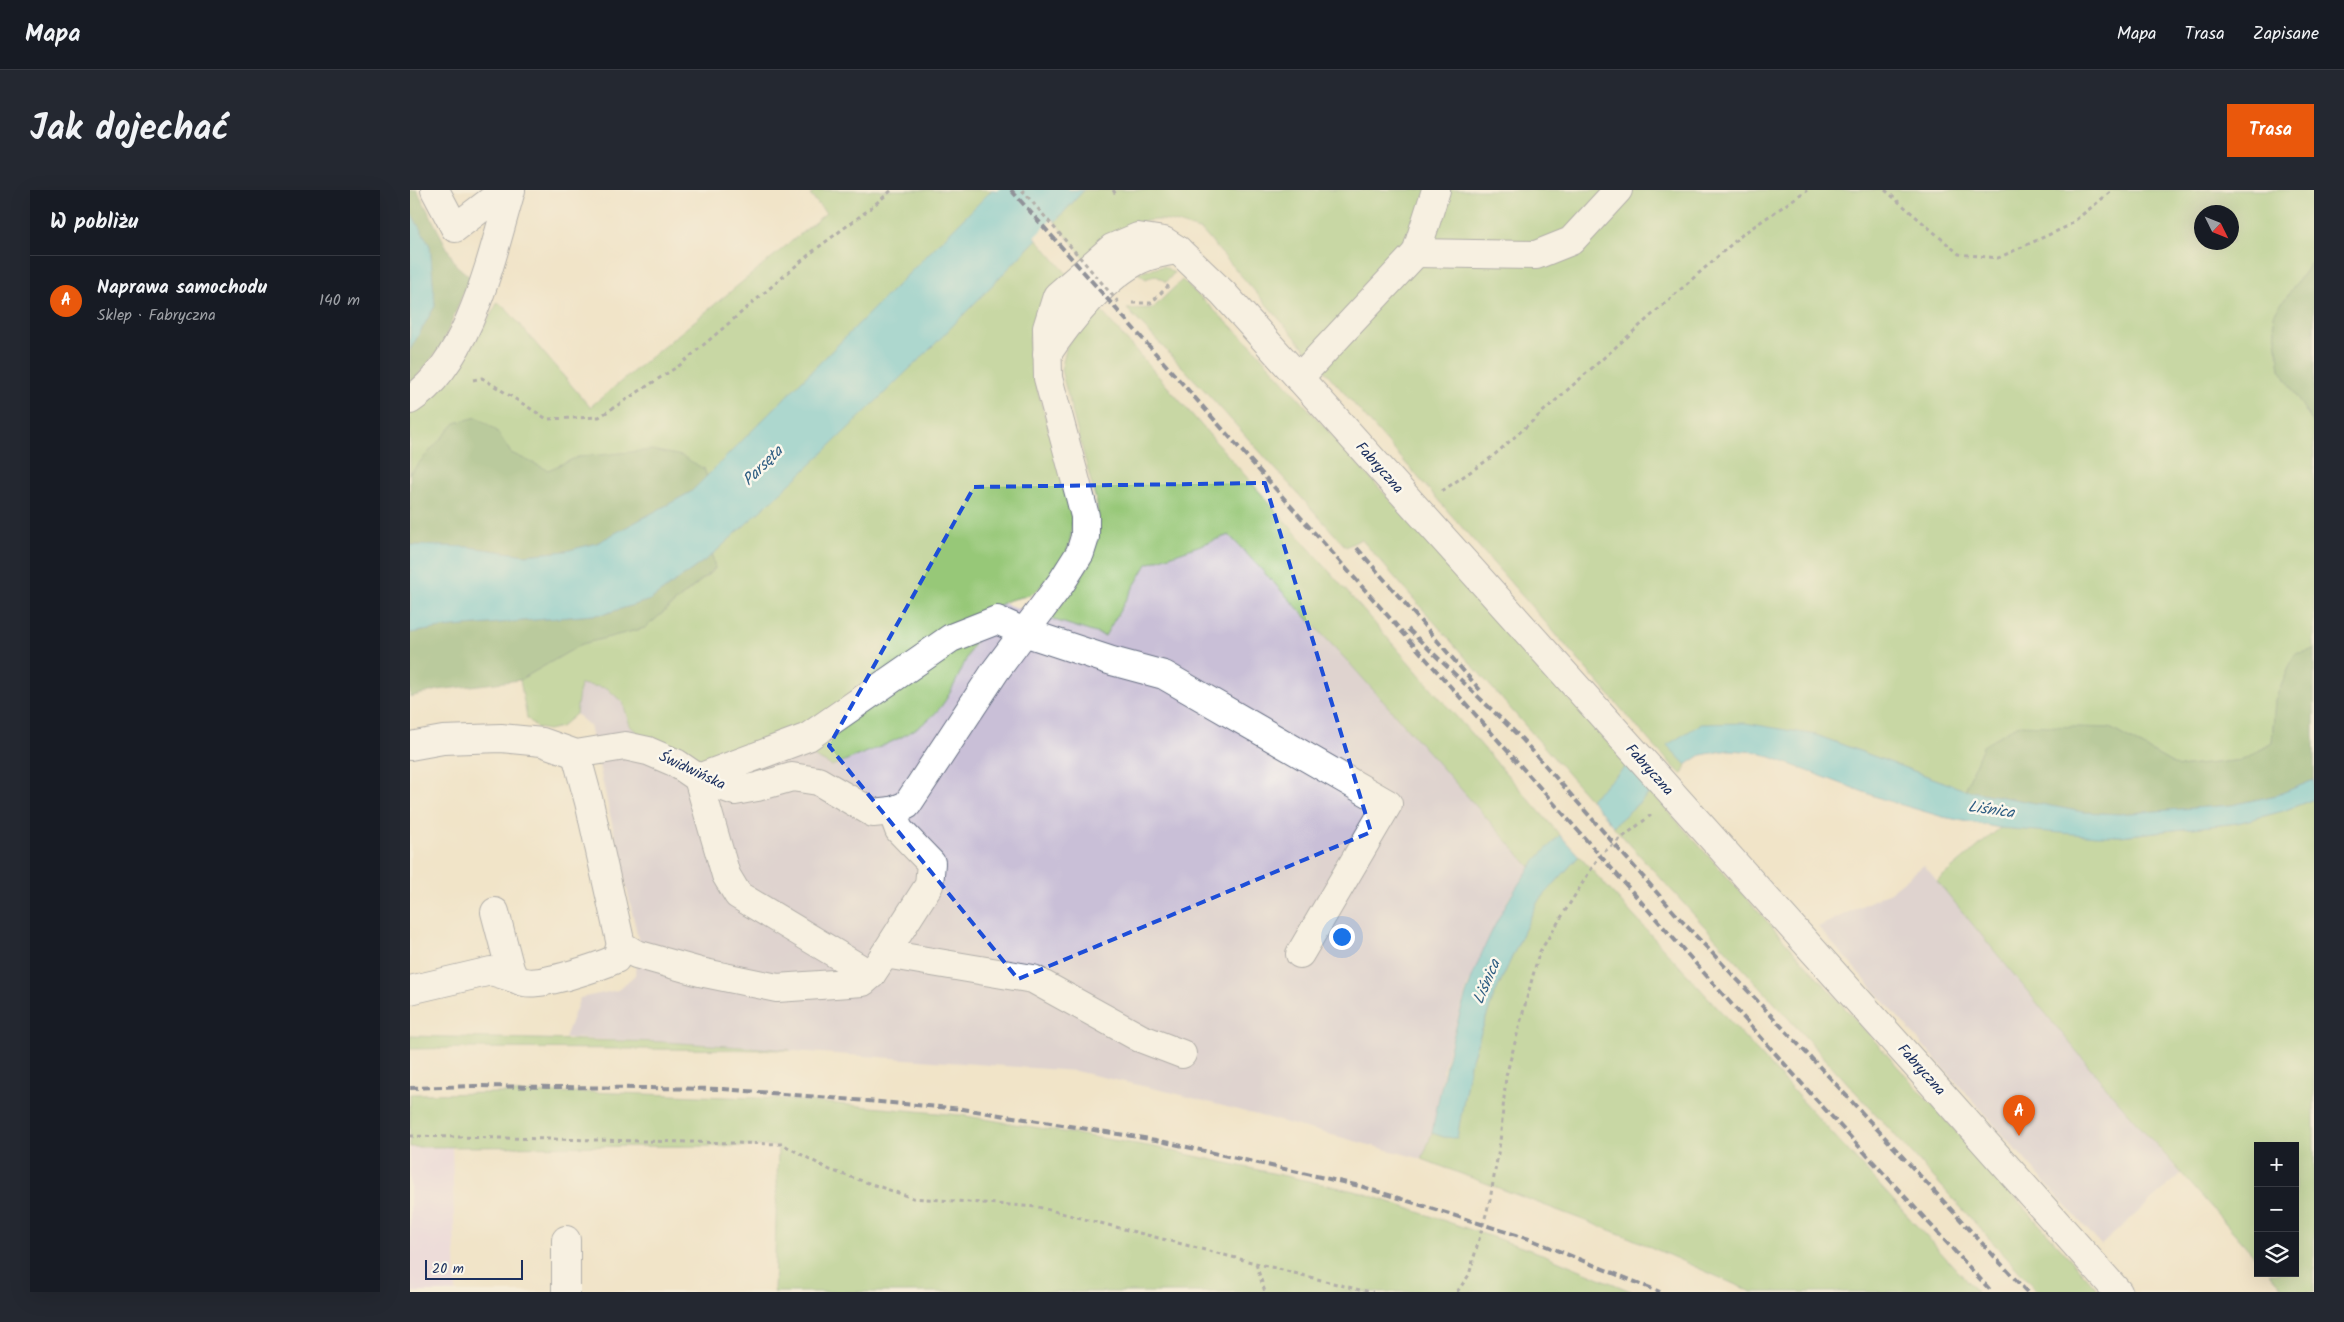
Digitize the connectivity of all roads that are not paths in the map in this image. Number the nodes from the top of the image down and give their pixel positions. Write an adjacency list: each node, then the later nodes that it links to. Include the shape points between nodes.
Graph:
1 (435, 190): 2 (street, via 455,228)
2 (505, 190)
3 (511, 190): 8 (street, via 482,288 452,356)
4 (1436, 190): 6 (street)
5 (1618, 190): 6 (street, via 1571,241 1536,255)
6 (1416, 253): 7 (street)
7 (1299, 378): 9 (street, Fabryczna, via 1223,293 1178,250 1125,268 1077,312 1047,354 1048,378 1085,516 1085,537 1080,553); 23 (street, Fabryczna)
8 (418, 395)
9 (1024, 632): 12 (street, via 997,620 951,638 808,737); 13 (street, via 907,804); 16 (street, via 1164,675 1388,804)
10 (410, 746): 11 (street, Świdwińska, via 443,740 501,738 542,742)
11 (576, 754): 12 (street, Świdwińska, via 625,746 648,751 676,763); 15 (street)
12 (698, 778): 13 (street, Świdwińska, via 735,791 792,777 818,781 874,813); 17 (street, via 726,875 738,895)
13 (892, 811): 17 (street, via 899,830 932,863 929,885)
14 (495, 912): 18 (street)
15 (621, 945): 17 (street, via 636,954 682,967 777,988 863,982); 18 (street, via 616,959 602,965 540,982)
16 (1300, 954)
17 (878, 965): 20 (street, via 1033,979 1140,1038)
18 (514, 978): 19 (street, via 491,971)
19 (410, 990)
20 (1182, 1054)
21 (566, 1240): 22 (street)
22 (566, 1292)
23 (2118, 1292)

